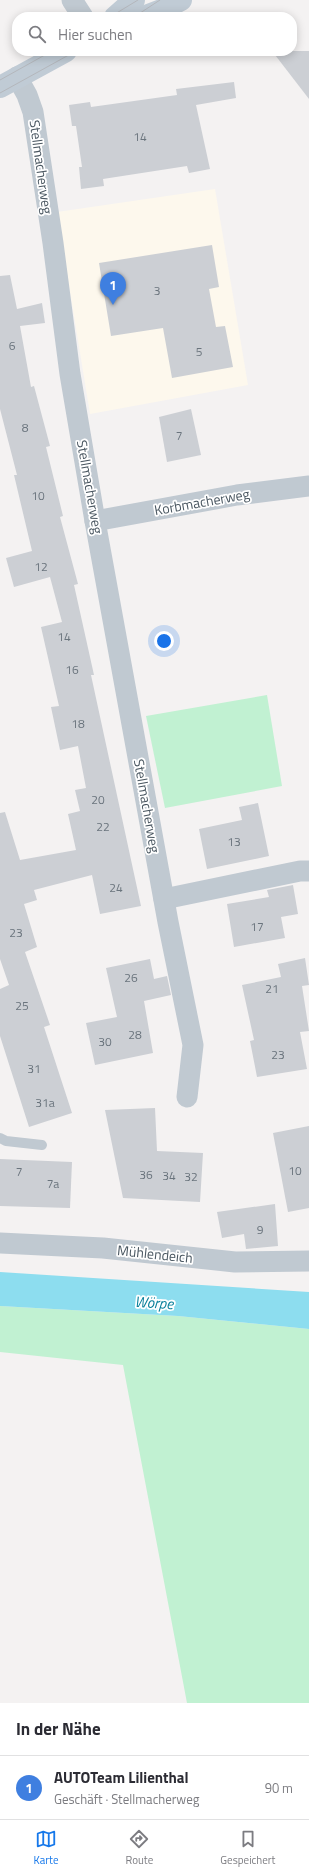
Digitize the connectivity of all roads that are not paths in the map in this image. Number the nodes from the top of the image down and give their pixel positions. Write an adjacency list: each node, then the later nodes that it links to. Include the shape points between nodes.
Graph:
1 (72, 0): 4 (street)
2 (134, 0): 5 (street)
3 (181, 0): 6 (street)
4 (80, 12)
5 (121, 12)
6 (156, 12)
7 (57, 56): 8 (street)
8 (9, 82): 10 (street, Stellmacherweg, via 27,95 33,112 70,374)
9 (309, 486): 10 (street, Korbmacherweg, via 237,495)
10 (95, 521): 12 (street, Stellmacherweg)
11 (309, 871): 12 (street)
12 (164, 898): 13 (street, Stellmacherweg, via 193,1045)
13 (187, 1097)
14 (0, 1138): 15 (lane)
15 (42, 1145)
16 (0, 1243): 17 (street, Mühlendeich, via 103,1248 235,1262)
17 (309, 1262)

